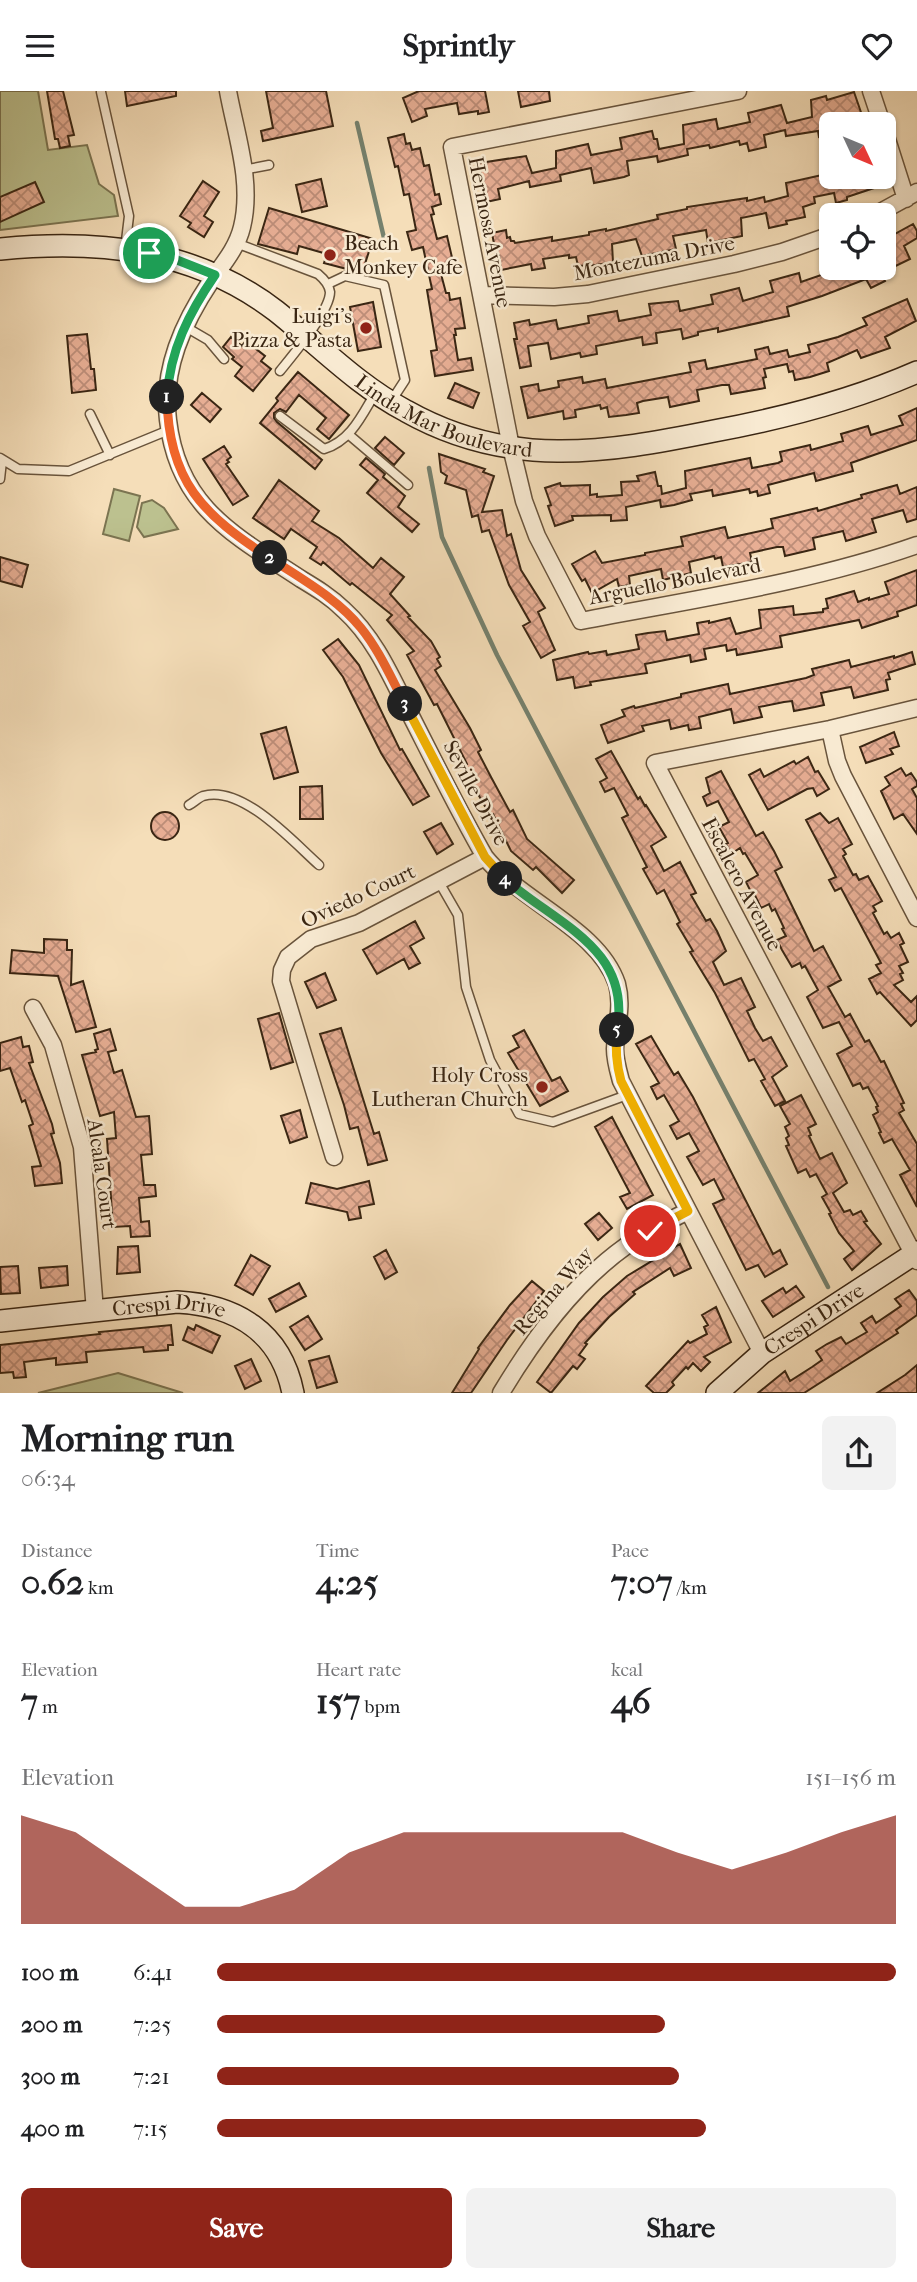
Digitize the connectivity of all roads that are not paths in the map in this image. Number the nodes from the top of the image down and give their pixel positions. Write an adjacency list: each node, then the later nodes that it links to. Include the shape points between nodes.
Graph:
1 (228, 91): 8 (street, Seville Drive)
2 (738, 91): 16 (street, Hermosa Avenue, via 452,147)
3 (871, 91): 5 (street)
4 (101, 92): 13 (lane, via 129,216)
5 (878, 112)
6 (896, 159): 9 (street)
7 (269, 165): 8 (lane)
8 (243, 170): 11 (street, Seville Drive, via 246,208)
9 (911, 195)
10 (819, 239): 16 (street, Montezuma Drive, via 734,264 588,294)
11 (236, 243): 14 (street, Seville Drive); 15 (lane, via 318,274)
12 (0, 249): 13 (street, Linda Mar Boulevard, via 61,245)
13 (125, 249): 14 (street, Linda Mar Boulevard, via 172,258)
14 (215, 275): 17 (street, Seville Drive); 18 (street, Linda Mar Boulevard, via 256,297)
15 (328, 284): 18 (lane, via 325,307); 22 (lane, via 345,276 384,285 405,380)
16 (481, 295): 27 (street, Hermosa Avenue)
17 (184, 326): 19 (lane, via 208,340); 25 (street, Seville Drive, via 169,375)
18 (307, 337): 20 (lane); 22 (street, Linda Mar Boulevard)
19 (224, 359)
20 (281, 371)
21 (917, 372): 27 (street, Linda Mar Boulevard, via 803,412 649,444 593,451)
22 (383, 397): 26 (lane); 27 (street, Linda Mar Boulevard, via 429,423)
23 (89, 414): 28 (lane)
24 (280, 416): 26 (lane, via 324,449)
25 (169, 430): 28 (lane); 36 (street, Seville Drive, via 185,480 208,512 238,538 328,596 361,628)
26 (348, 434): 31 (lane)
27 (511, 447): 32 (street, Arguello Boulevard, via 530,518 581,621 810,576)
28 (110, 455): 29 (lane, via 69,471 18,469)
29 (1, 460): 30 (lane)
30 (0, 479)
31 (408, 485)
32 (917, 545)
33 (917, 708): 34 (street, Escalero Avenue)
34 (830, 729): 39 (street, via 843,776); 44 (street, Escalero Avenue, via 655,763)
35 (189, 806): 37 (lane, via 202,796 235,799 254,808)
36 (485, 857): 38 (street, Oviedo Court); 41 (street, Seville Drive, via 508,882 584,938 604,959 617,986 616,1066)
37 (319, 865)
38 (439, 882): 41 (lane, via 457,915 466,987 490,1060 519,1114 553,1122); 42 (street, Oviedo Court, via 359,923 311,939 288,957 282,970 281,981)
39 (917, 918)
40 (33, 1007): 45 (street, Alcala Court, via 53,1045 82,1147)
41 (627, 1095): 43 (street, Seville Drive)
42 (334, 1157)
43 (688, 1211): 47 (street, Seville Drive); 49 (street, Regina Way, via 628,1244 587,1278)
44 (916, 1256): 47 (street, Crespi Drive)
45 (95, 1311): 46 (street, Crespi Drive); 48 (street, Crespi Drive, via 177,1302 238,1315 269,1341 282,1359)
46 (0, 1321)
47 (762, 1353): 50 (street, Crespi Drive)
48 (293, 1393)
49 (501, 1393)
50 (717, 1393)

